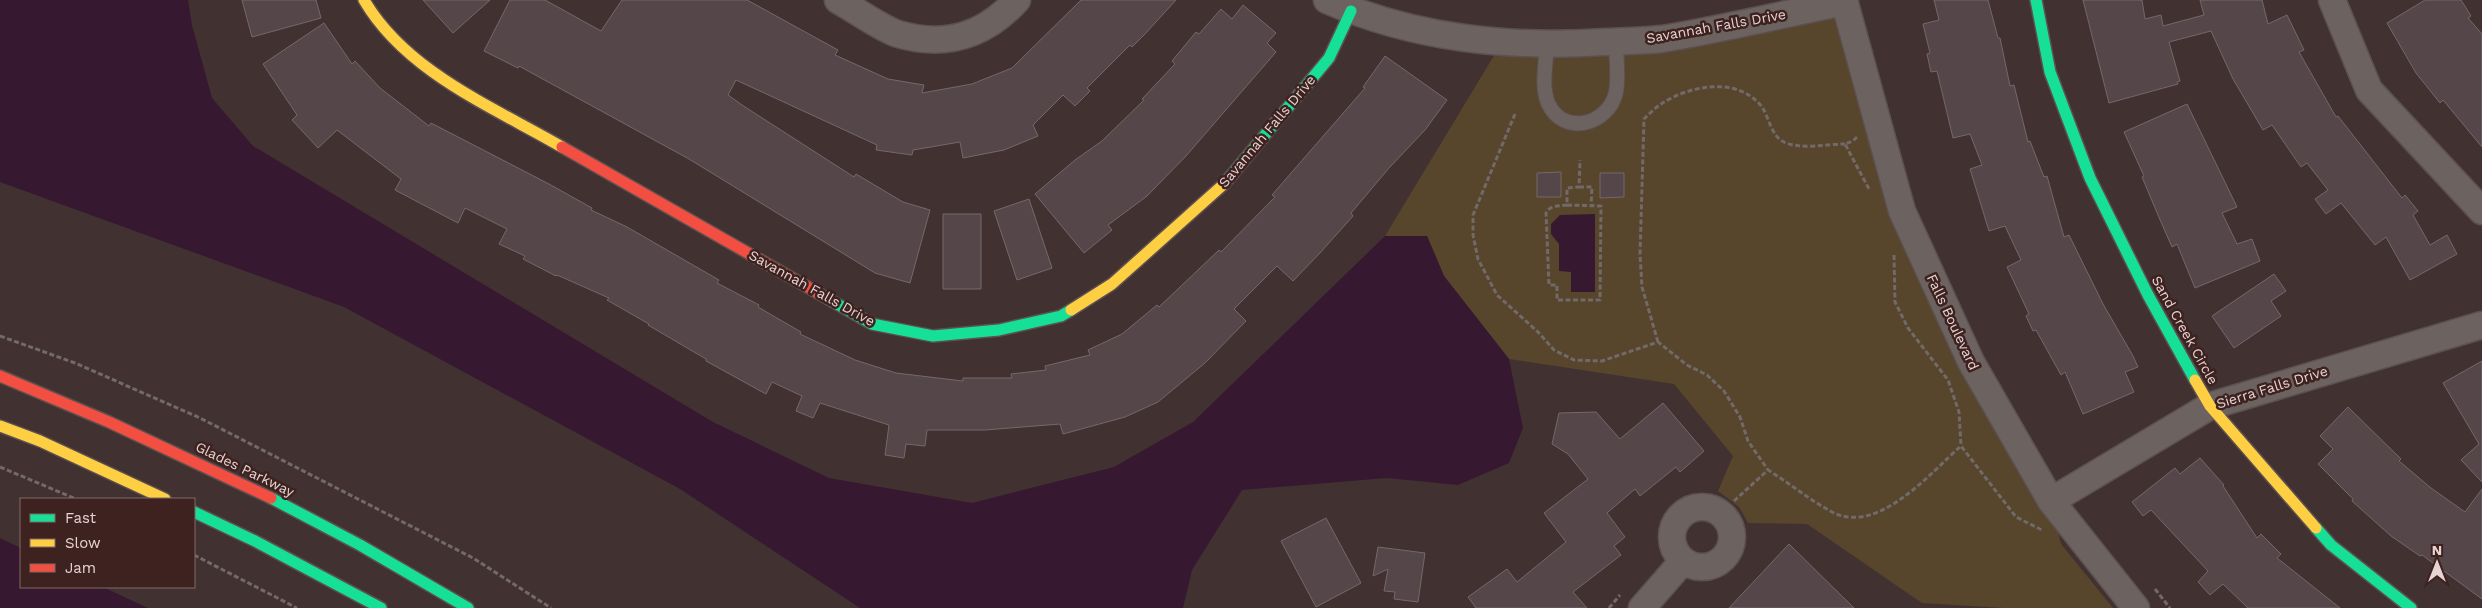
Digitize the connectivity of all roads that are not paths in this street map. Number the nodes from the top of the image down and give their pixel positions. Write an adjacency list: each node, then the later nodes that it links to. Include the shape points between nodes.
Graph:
1 (364, 0): 8 (street, Savannah Falls Drive, via 371,14 409,56 457,87 872,324 933,336 998,330 1061,316 1112,284 1227,181 1329,58)
2 (838, 0): 3 (street, via 897,34 936,40 977,32)
3 (1017, 0)
4 (1327, 0): 8 (street, Savannah Falls Drive)
5 (2036, 0): 14 (street, Sand Creek Circle, via 2050,72 2090,178 2148,295)
6 (2332, 0): 11 (street, via 2369,90)
7 (1844, 1): 9 (street, Savannah Falls Drive, via 1661,39); 17 (street, Falls Boulevard, via 1902,211 1970,362)
8 (1351, 10): 10 (street, Savannah Falls Drive, via 1417,30 1501,44)
9 (1616, 42): 10 (street, Savannah Falls Drive); 10 (lane, via 1616,92 1607,112 1592,122 1580,124 1556,115 1548,102 1545,86)
10 (1547, 45)
11 (2482, 211)
12 (2482, 325): 14 (street, Sierra Falls Drive)
13 (0, 376): 21 (street, Glades Parkway, via 57,397 274,498)
14 (2210, 406): 17 (street, Sierra Falls Drive); 24 (street, Sand Creek Circle, via 2331,545)
15 (0, 426): 16 (street)
16 (163, 498)
17 (2052, 501): 23 (street, Falls Boulevard)
18 (195, 512): 20 (street)
19 (1683, 561): 22 (street)
20 (381, 608)
21 (468, 608)
22 (1642, 608)
23 (2136, 608)
24 (2412, 608)

